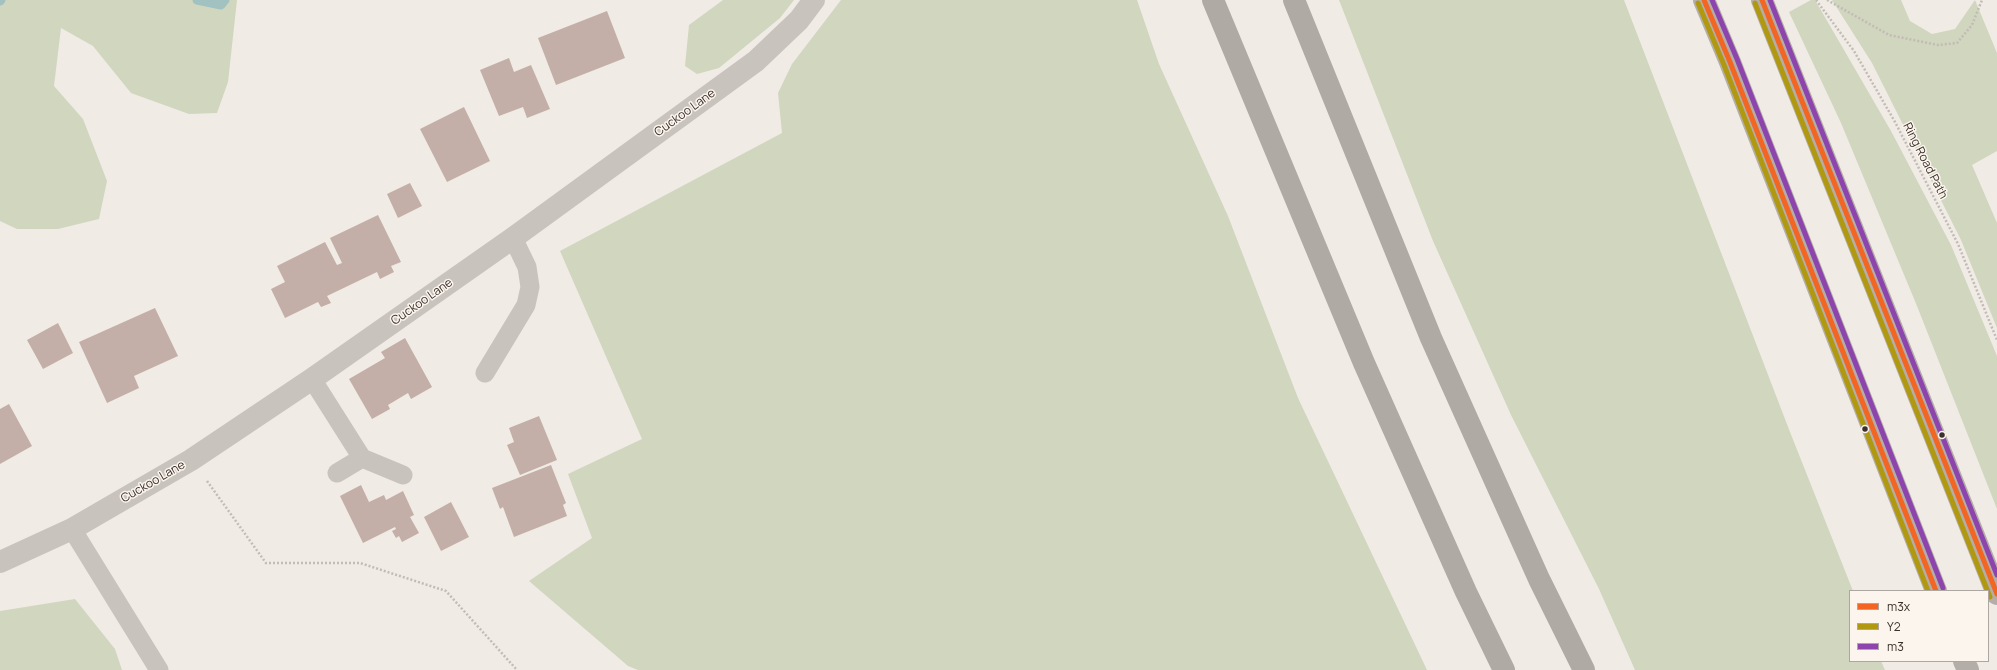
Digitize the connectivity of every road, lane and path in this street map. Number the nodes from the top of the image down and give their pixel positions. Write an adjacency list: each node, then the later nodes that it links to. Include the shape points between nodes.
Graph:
1 (814, 0): 9 (street, Cuckoo Lane, via 799,20 756,61)
2 (1213, 0): 23 (highway, via 1364,363 1466,592)
3 (1294, 0): 24 (highway, via 1431,338 1539,580)
4 (1704, 0): 19 (highway)
5 (1762, 0): 20 (highway)
6 (1816, 0): 10 (path, Ring Road Path, via 1854,51 1895,122 1958,244)
7 (1827, 0): 8 (path, via 1889,35 1938,45 1957,43 1972,24)
8 (1982, 0)
9 (513, 238): 11 (lane, via 527,267 530,287 526,305); 12 (street, Cuckoo Lane)
10 (1997, 340)
11 (485, 373)
12 (312, 379): 13 (lane); 14 (street, Cuckoo Lane)
13 (362, 458): 15 (lane); 16 (lane)
14 (191, 460): 17 (street, Cuckoo Lane); 22 (path, via 266,563 360,563 446,591)
15 (337, 473)
16 (403, 475)
17 (72, 530): 18 (street, Cuckoo Lane); 21 (lane)
18 (0, 562)
19 (1936, 590)
20 (1997, 594)
21 (159, 670)
22 (517, 670)
23 (1504, 670)
24 (1584, 670)

